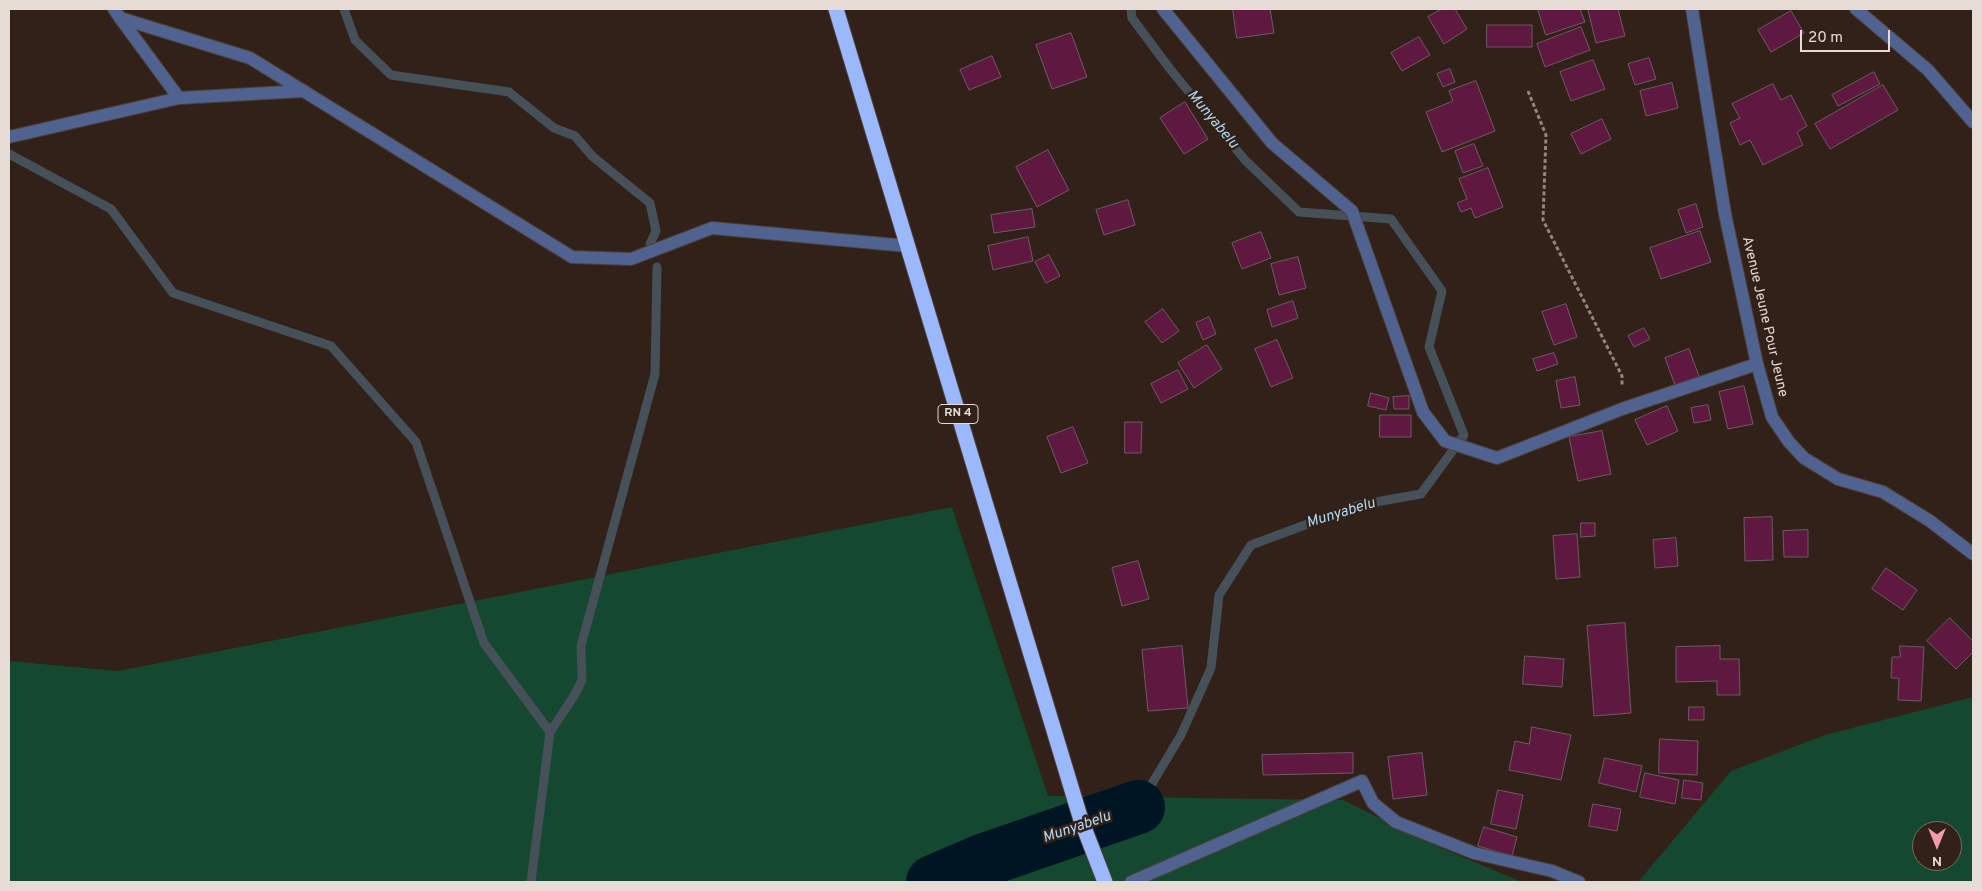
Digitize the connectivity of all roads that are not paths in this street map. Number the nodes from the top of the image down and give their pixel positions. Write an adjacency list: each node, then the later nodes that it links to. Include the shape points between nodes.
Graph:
1 (836, 9): 10 (highway, RN 4)
2 (1163, 9): 11 (street, via 1272,143 1352,211 1423,412 1445,442 1497,458 1622,408)
3 (1692, 9): 11 (street, Avenue Jeune Pour Jeune, via 1725,214)
4 (1856, 9): 8 (street, via 1928,70)
5 (117, 14): 6 (street, via 250,58); 7 (street)
6 (304, 91): 7 (street); 10 (street, via 572,258 631,260 712,228)
7 (179, 98): 9 (street)
8 (1973, 122)
9 (9, 137)
10 (907, 246): 13 (highway, RN 4, via 1081,820)
11 (1757, 364): 12 (street, Avenue Jeune Pour Jeune, via 1772,416 1804,458 1838,479 1883,492 1930,521)
12 (1973, 554)
13 (1105, 882)
14 (1131, 882): 15 (street, via 1362,781 1373,803 1396,822 1474,853 1552,871)
15 (1579, 882)

